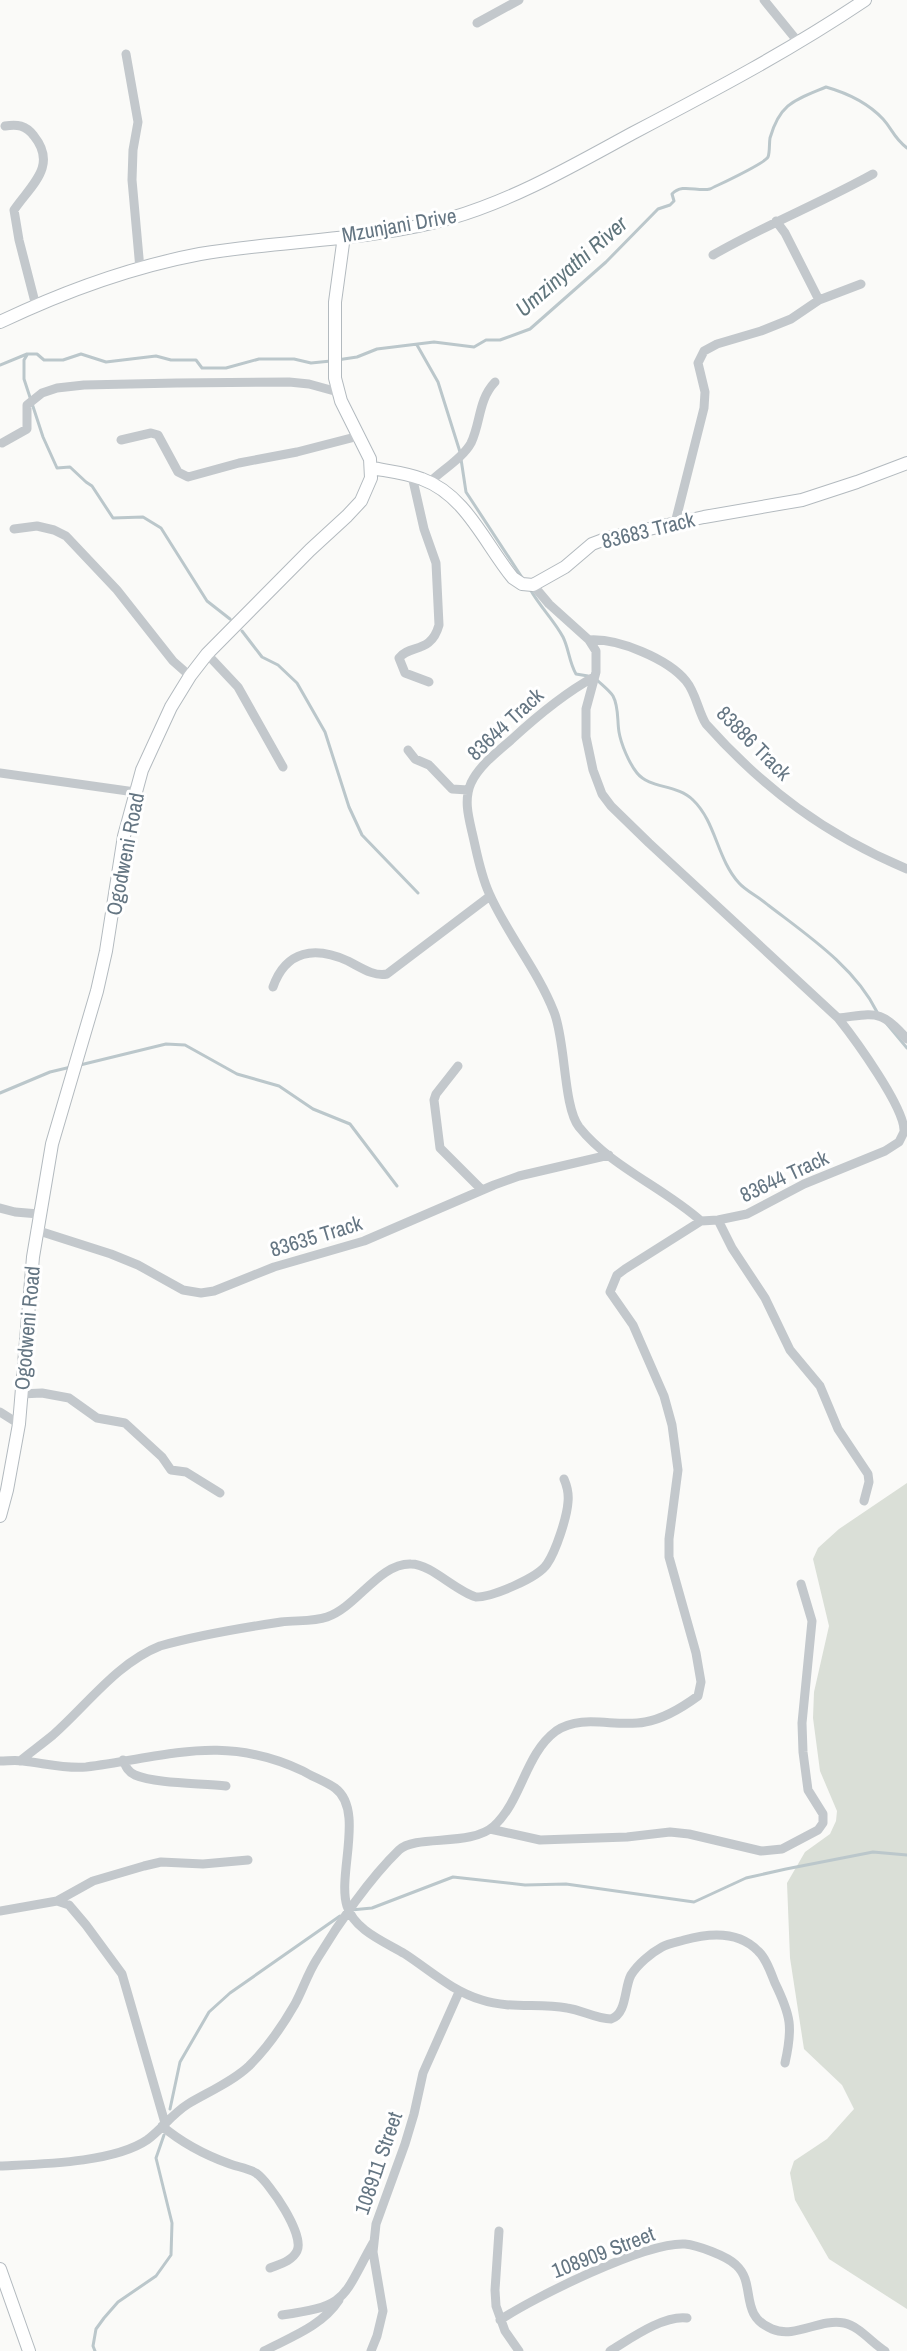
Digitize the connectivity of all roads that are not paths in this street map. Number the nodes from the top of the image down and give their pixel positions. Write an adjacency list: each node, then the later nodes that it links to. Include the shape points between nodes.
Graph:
1 (519, 0): 4 (street)
2 (764, 0): 5 (street)
3 (865, 0): 5 (street, Mzunjani Drive)
4 (477, 23)
5 (799, 43): 10 (street, Mzunjani Drive, via 517,194 419,226)
6 (126, 54): 12 (street, via 138,122 132,180)
7 (5, 126): 15 (street, via 16,124 31,131 45,156 42,171 14,210)
8 (873, 174): 9 (street)
9 (776, 221): 11 (street); 14 (street)
10 (344, 236): 12 (street, Mzunjani Drive, via 201,254); 18 (street, via 335,302)
11 (713, 255)
12 (140, 269): 15 (street, Mzunjani Drive)
13 (861, 284): 14 (street)
14 (819, 300): 26 (street, via 790,319 717,344 700,357 704,408)
15 (36, 306): 16 (street, Mzunjani Drive)
16 (0, 322)
17 (495, 382): 25 (street, via 482,402 470,444)
18 (338, 392): 19 (street); 21 (street, via 289,382 57,388 31,400 26,410 27,429)
19 (359, 436): 20 (street, via 188,477 178,472 158,435); 23 (street)
20 (121, 440)
21 (2, 443)
22 (907, 463): 26 (street, 83683 Track, via 802,500)
23 (372, 468): 24 (street); 30 (street, Ogodweni Road, via 361,501)
24 (412, 476): 25 (street); 33 (street, via 436,564 439,626 430,641 399,658 405,673)
25 (430, 483): 28 (street, via 456,502 513,578)
26 (675, 523): 28 (street, 83683 Track, via 592,544 565,567)
27 (14, 529): 31 (street, via 37,526 66,536)
28 (533, 585): 29 (street)
29 (590, 640): 32 (street, 83644 Track, via 597,657); 39 (street, 83886 Track, via 606,640 638,651 680,675 692,690 706,724 765,785 826,829)
30 (207, 654): 31 (street, Ogodweni Road); 35 (street, via 238,687)
31 (190, 676): 38 (street, Ogodweni Road, via 171,707)
32 (594, 677): 37 (street, 83644 Track, via 565,694 513,737 477,773); 42 (street, 83644 Track, via 588,699 586,737 602,794 649,843)
33 (429, 682)
34 (408, 750): 37 (street, via 452,789)
35 (283, 767)
36 (0, 773): 38 (street)
37 (468, 790): 40 (street, 83644 Track, via 469,821)
38 (135, 792): 48 (street, Ogodweni Road, via 104,961 52,1143)
39 (907, 868)
40 (490, 896): 41 (street, via 387,974 377,974 330,954 305,953 289,962); 45 (street, 83644 Track, via 554,1011 575,1120)
41 (273, 987)
42 (838, 1018): 43 (street, via 878,1014); 49 (street, 83644 Track, via 903,1117 902,1137 885,1151 804,1184 747,1214)
43 (907, 1039)
44 (458, 1066): 46 (street, via 434,1100 438,1141 445,1154)
45 (609, 1155): 46 (street, 83635 Track, via 519,1176); 50 (street, 83644 Track)
46 (482, 1190): 51 (street, 83635 Track, via 364,1241 201,1293 183,1290 103,1251)
47 (0, 1208): 48 (street)
48 (39, 1214): 51 (street, Ogodweni Road)
49 (718, 1220): 50 (street, 83644 Track); 57 (street, via 765,1298 790,1350 820,1386 838,1429 868,1474)
50 (701, 1221): 64 (street, via 617,1275 610,1292 633,1325 664,1396 672,1425 678,1470 669,1557 696,1653 701,1682 698,1696 645,1722 576,1723 556,1731 539,1750 515,1797)
51 (36, 1230): 52 (street, Ogodweni Road)
52 (21, 1394): 54 (street, Ogodweni Road); 56 (street, via 42,1392 69,1398 97,1418 127,1424 171,1470 186,1473)
53 (0, 1412): 54 (street)
54 (19, 1424): 58 (street, Ogodweni Road)
55 (564, 1479): 62 (street, via 568,1503 551,1557 542,1570 520,1583 476,1597 410,1563 378,1578 327,1617 255,1626 160,1646 136,1658)
56 (220, 1492)
57 (864, 1501)
58 (0, 1516)
59 (801, 1584): 64 (street, via 812,1621 802,1722 803,1752 808,1790 823,1814 824,1823 818,1830 782,1849 761,1851 670,1832 540,1840)
60 (123, 1760): 62 (street, via 73,1767); 63 (street, via 135,1775); 68 (street, via 174,1752 231,1750 292,1766 334,1788 344,1799 349,1825 345,1895)
61 (0, 1761): 62 (street)
62 (20, 1761)
63 (226, 1786)
64 (490, 1829): 68 (street, via 462,1838 404,1846)
65 (248, 1860): 66 (street, via 161,1862 93,1881)
66 (57, 1901): 67 (street); 71 (street, via 69,1905 79,1916 122,1974)
67 (0, 1911)
68 (348, 1911): 69 (street, via 379,1940); 71 (street, via 274,2036 248,2067)
69 (459, 1992): 70 (street, via 499,2004 566,2007 611,2019 621,2011 632,1974 655,1952 701,1935 728,1935 759,1952 783,2000 791,2037); 74 (street, 108911 Street, via 423,2073 414,2114)
70 (785, 2063)
71 (164, 2124): 72 (street, via 146,2141 101,2157); 75 (street, via 182,2143 261,2177 292,2220 299,2241 294,2256)
72 (0, 2166)
73 (499, 2231): 80 (street, via 495,2290)
74 (372, 2243): 77 (street); 83 (street, 108911 Street, via 383,2311)
75 (270, 2268)
76 (0, 2269): 81 (street)
77 (341, 2298): 78 (street, via 316,2309); 82 (street, via 313,2325)
78 (282, 2315)
79 (687, 2318): 85 (street, via 664,2321)
80 (501, 2320): 84 (street); 86 (street, 108909 Street, via 555,2289 624,2260 665,2246 688,2244 736,2265 744,2277 752,2313 773,2330 792,2331 842,2322)
81 (29, 2351)
82 (264, 2351)
83 (371, 2351)
84 (519, 2351)
85 (610, 2351)
86 (885, 2351)

